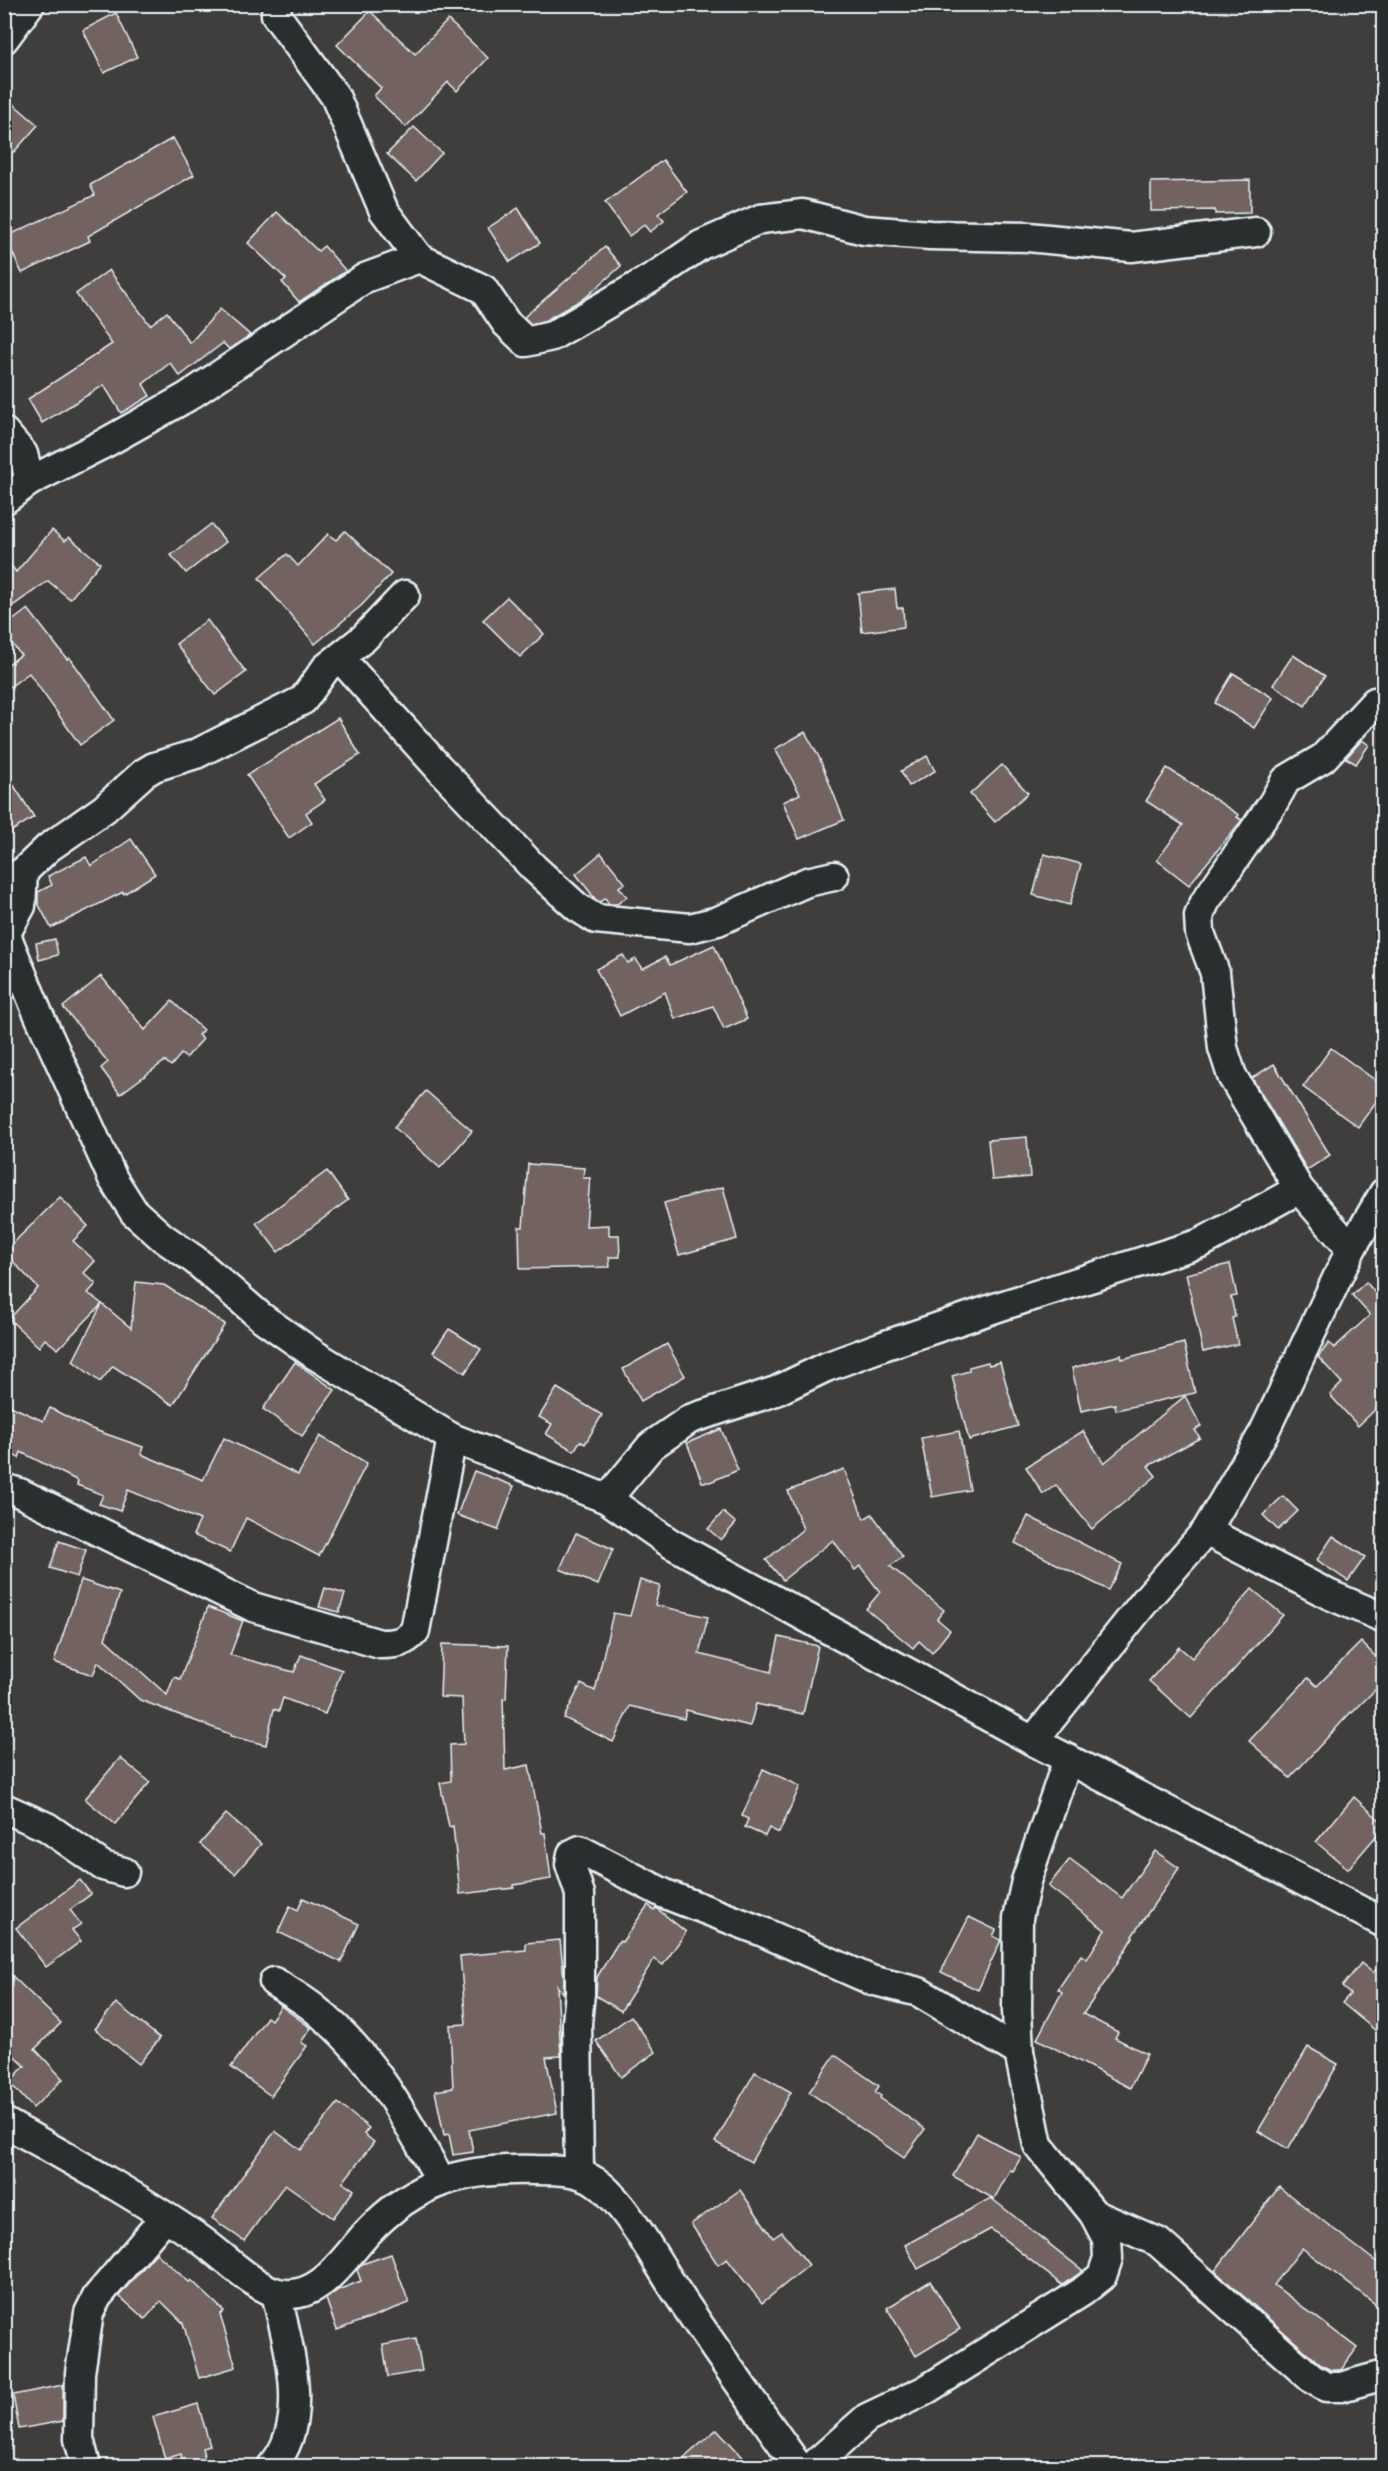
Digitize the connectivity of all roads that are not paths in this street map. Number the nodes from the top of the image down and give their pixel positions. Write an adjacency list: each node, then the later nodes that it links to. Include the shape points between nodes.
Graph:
1 (30, 4): 3 (street)
2 (277, 4): 5 (street, via 276,15 335,96 384,211)
3 (4, 39)
4 (1256, 232): 5 (street, via 1131,247 1028,237 864,230 803,214 760,219 701,245 552,336 526,342 506,324 483,289)
5 (419, 258): 7 (street, via 365,278 187,397)
6 (4, 432): 7 (street, via 23,454)
7 (30, 481): 8 (street)
8 (4, 500)
9 (405, 596): 10 (street)
10 (340, 658): 12 (street, via 534,868 596,920 690,928 718,921 807,882); 13 (street, via 326,668 303,700 196,754 144,772 113,802)
11 (1383, 701): 15 (street, via 1375,702 1323,758 1282,785 1204,902 1199,916 1200,933 1215,973 1223,1048 1232,1076)
12 (834, 876)
13 (14, 877): 14 (street, via 21,906)
14 (5, 932): 18 (street, via 112,1179 134,1212 162,1238 315,1355)
15 (1299, 1189): 17 (street); 20 (street, via 1201,1244 927,1331 826,1367 776,1391 690,1419 651,1446)
16 (1383, 1193): 17 (street)
17 (1351, 1249): 21 (street, via 1264,1432)
18 (452, 1438): 19 (street, via 415,1631 396,1644 380,1644 253,1606); 20 (street)
19 (4, 1488)
20 (607, 1499): 23 (street, via 670,1543)
21 (1206, 1532): 22 (street); 23 (street)
22 (1383, 1618)
23 (1032, 1741): 24 (street)
24 (1068, 1760): 27 (street); 29 (street, via 1026,1881 1018,1918)
25 (4, 1808): 26 (street, via 47,1827 103,1866)
26 (124, 1872)
27 (1383, 1923)
28 (274, 1982): 32 (street, via 316,2009 352,2043 386,2086)
29 (1019, 2052): 31 (street, via 919,1992 871,1980 761,1931 664,1894 580,1850 572,1854 570,1864 580,1894); 33 (street, via 1038,2145)
30 (4, 2122): 34 (street)
31 (579, 2173): 32 (street, via 509,2169 469,2173); 39 (street, via 597,2183 626,2216)
32 (441, 2181): 35 (street, via 402,2200 320,2286 298,2294)
33 (1094, 2214): 36 (street, via 1158,2242 1326,2387 1341,2387); 40 (street, via 1107,2238 1108,2258 1102,2276 924,2391 867,2418)
34 (165, 2217): 35 (street); 37 (street, via 97,2297 89,2313 80,2373 79,2439)
35 (276, 2293): 38 (street, via 292,2362 293,2422 281,2457)
36 (1383, 2375)
37 (86, 2466)
38 (272, 2466)
39 (798, 2466)
40 (813, 2466)

